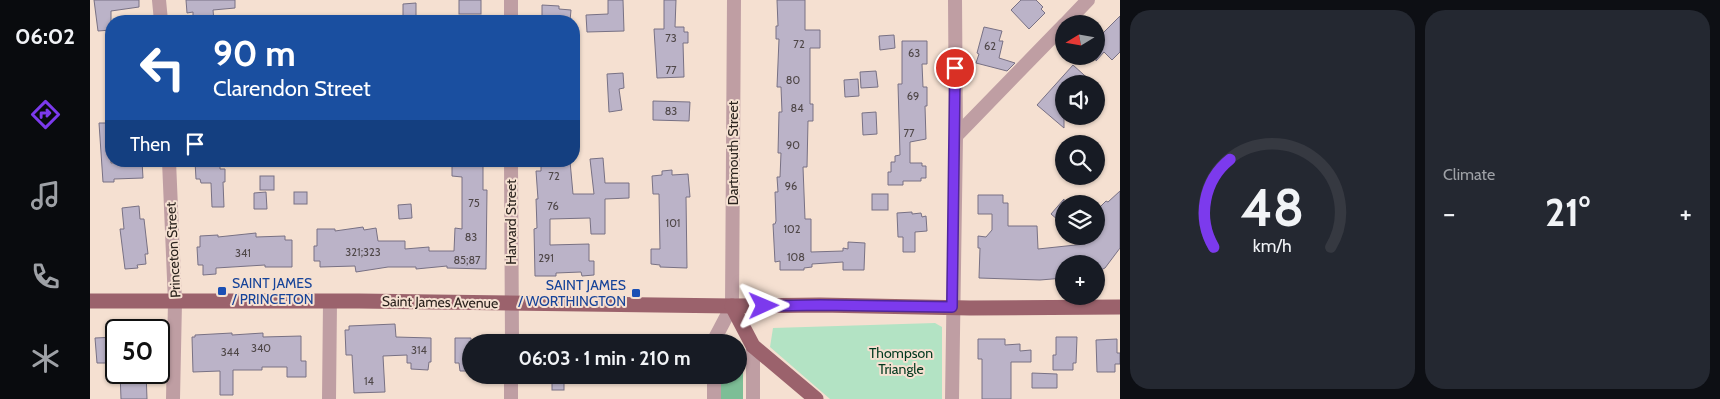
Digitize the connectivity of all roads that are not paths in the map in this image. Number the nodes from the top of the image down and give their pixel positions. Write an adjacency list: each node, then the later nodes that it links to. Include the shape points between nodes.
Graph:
1 (159, 0): 6 (street)
2 (512, 0): 7 (street)
3 (734, 0): 17 (street, Dartmouth Street)
4 (955, 0): 10 (street)
5 (1088, 0): 8 (street)
6 (160, 15)
7 (511, 15)
8 (1073, 15)
9 (1055, 33): 10 (street)
10 (956, 136): 18 (street)
11 (169, 167): 14 (street, Princeton Street)
12 (511, 167): 16 (street, Harvard Street)
13 (90, 301): 14 (main road, Saint James Avenue)
14 (175, 302): 15 (main road, Saint James Avenue); 25 (street, Princeton Street)
15 (330, 302): 16 (main road, Saint James Avenue); 26 (street)
16 (512, 303): 17 (main road, Saint James Avenue); 20 (street, Harvard Street)
17 (732, 306): 18 (main road, Saint James Avenue); 21 (street); 22 (main road)
18 (952, 307): 19 (main road, Saint James Avenue); 31 (street)
19 (1120, 307)
20 (512, 334)
21 (717, 334)
22 (753, 346): 29 (street); 30 (main road)
23 (511, 384): 27 (street)
24 (714, 384): 28 (street)
25 (173, 399)
26 (329, 399)
27 (511, 399)
28 (714, 399)
29 (753, 399)
30 (816, 399)
31 (952, 399)

